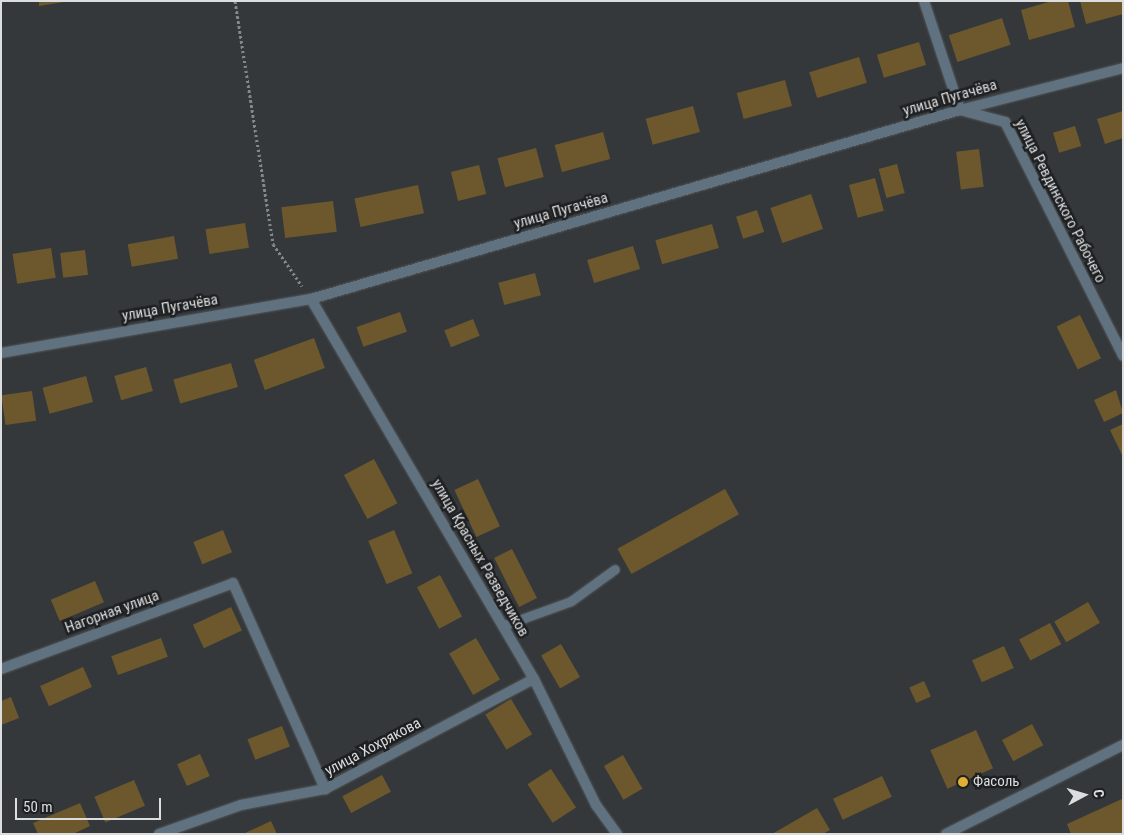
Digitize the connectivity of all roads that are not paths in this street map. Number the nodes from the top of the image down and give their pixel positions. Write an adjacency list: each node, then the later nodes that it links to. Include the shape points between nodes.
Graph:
1 (924, 1): 3 (street)
2 (1123, 68): 3 (street, улица Пугачёва)
3 (960, 110): 4 (street, улица Пугачёва); 6 (street, улица Ревдинского Рабочего, via 1005,122)
4 (311, 299): 5 (street, улица Пугачёва); 8 (street, улица Красных Разведчиков)
5 (1, 352)
6 (1123, 356)
7 (615, 569): 8 (lane, via 571,601)
8 (502, 626): 10 (street, улица Красных Разведчиков)
9 (1, 669): 12 (street, Нагорная улица, via 232,583)
10 (534, 679): 12 (street, улица Хохрякова); 14 (street, улица Красных Разведчиков, via 596,805)
11 (1123, 745): 15 (street)
12 (325, 789): 13 (street, улица Хохрякова, via 241,805)
13 (159, 834)
14 (617, 834)
15 (946, 834)

